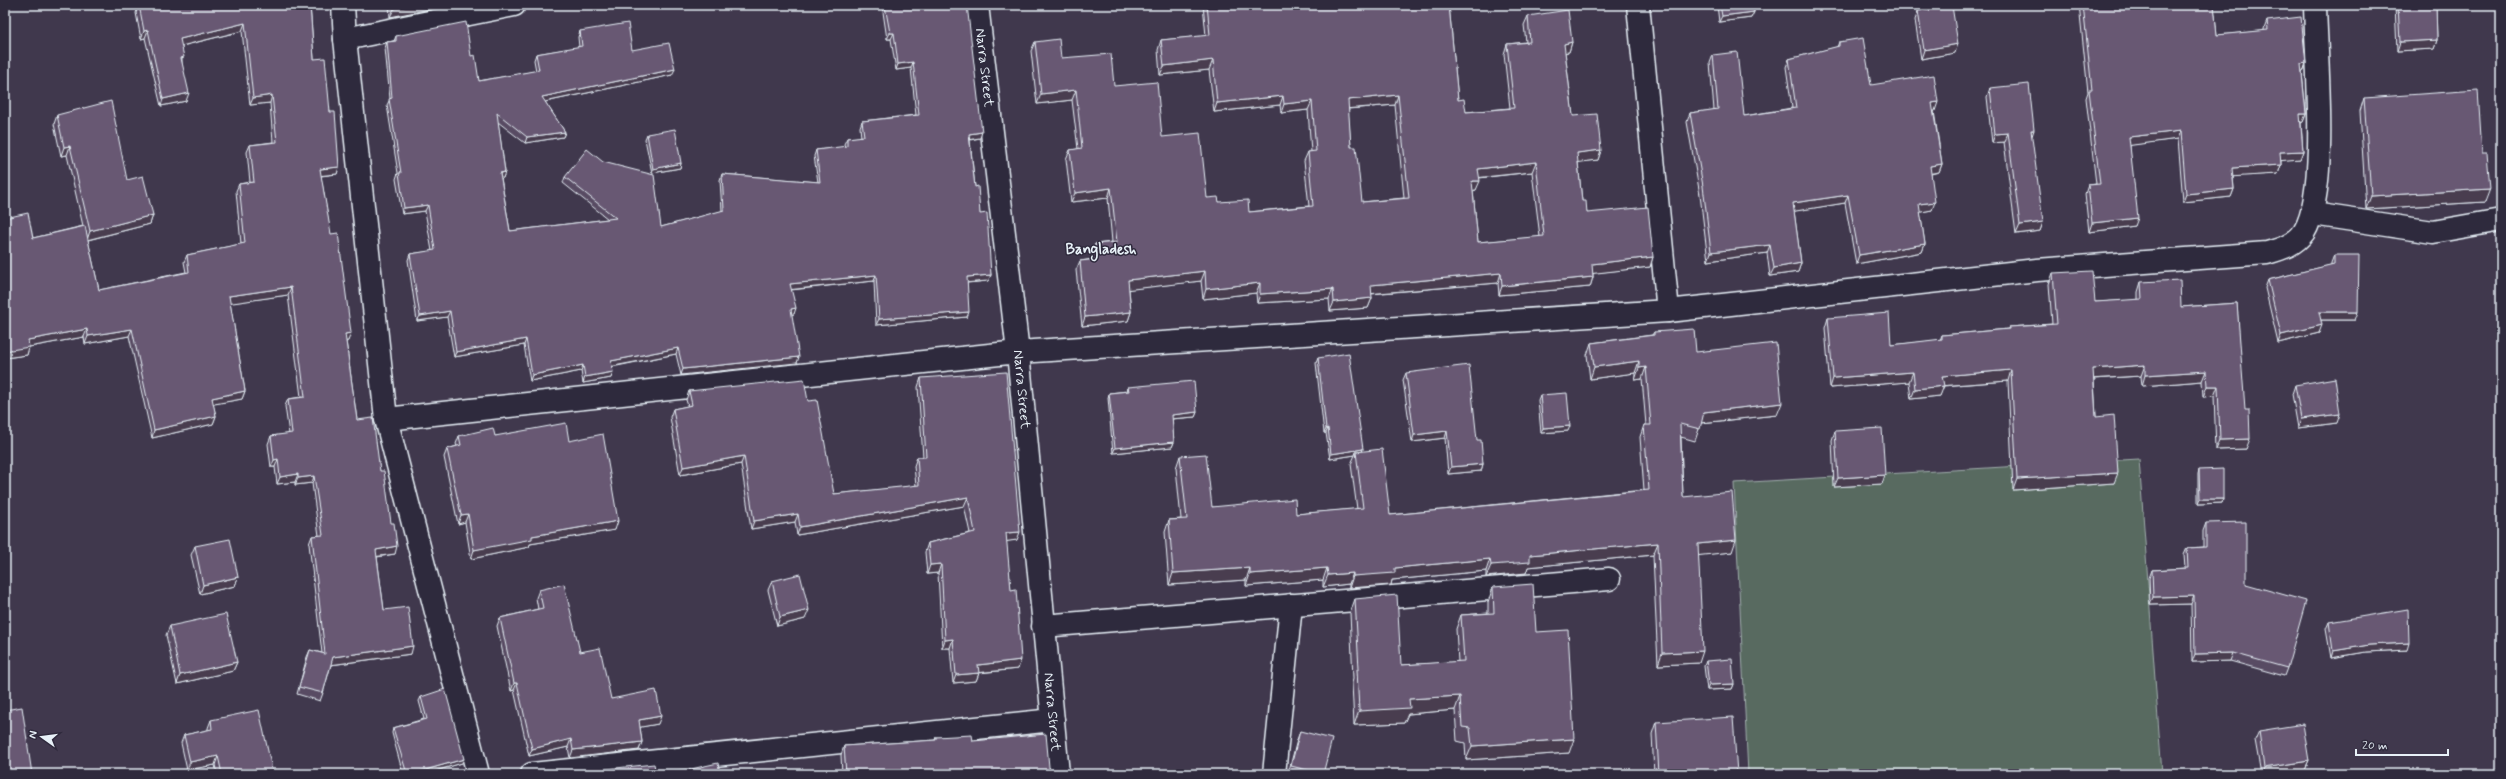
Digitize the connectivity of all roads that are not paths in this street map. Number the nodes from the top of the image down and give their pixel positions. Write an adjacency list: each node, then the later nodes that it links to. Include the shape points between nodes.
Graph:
1 (343, 5): 6 (street)
2 (514, 5): 6 (street)
3 (978, 5): 10 (street, Narra Street)
4 (1638, 5): 9 (street)
5 (2315, 5): 7 (street, via 2319,151)
6 (345, 39): 11 (street)
7 (2313, 214): 8 (street, via 2433,232); 9 (street, via 2303,233 2289,246 2268,253 2037,270)
8 (2501, 220)
9 (1668, 311): 10 (street)
10 (1018, 352): 11 (street); 14 (street, Narra Street)
11 (386, 419): 16 (street)
12 (1609, 579): 13 (street)
13 (1291, 605): 14 (street); 19 (street)
14 (1042, 626): 15 (street, Narra Street)
15 (1053, 720): 17 (street); 18 (street, Narra Street)
16 (478, 774)
17 (532, 774)
18 (1058, 774)
19 (1274, 774)

